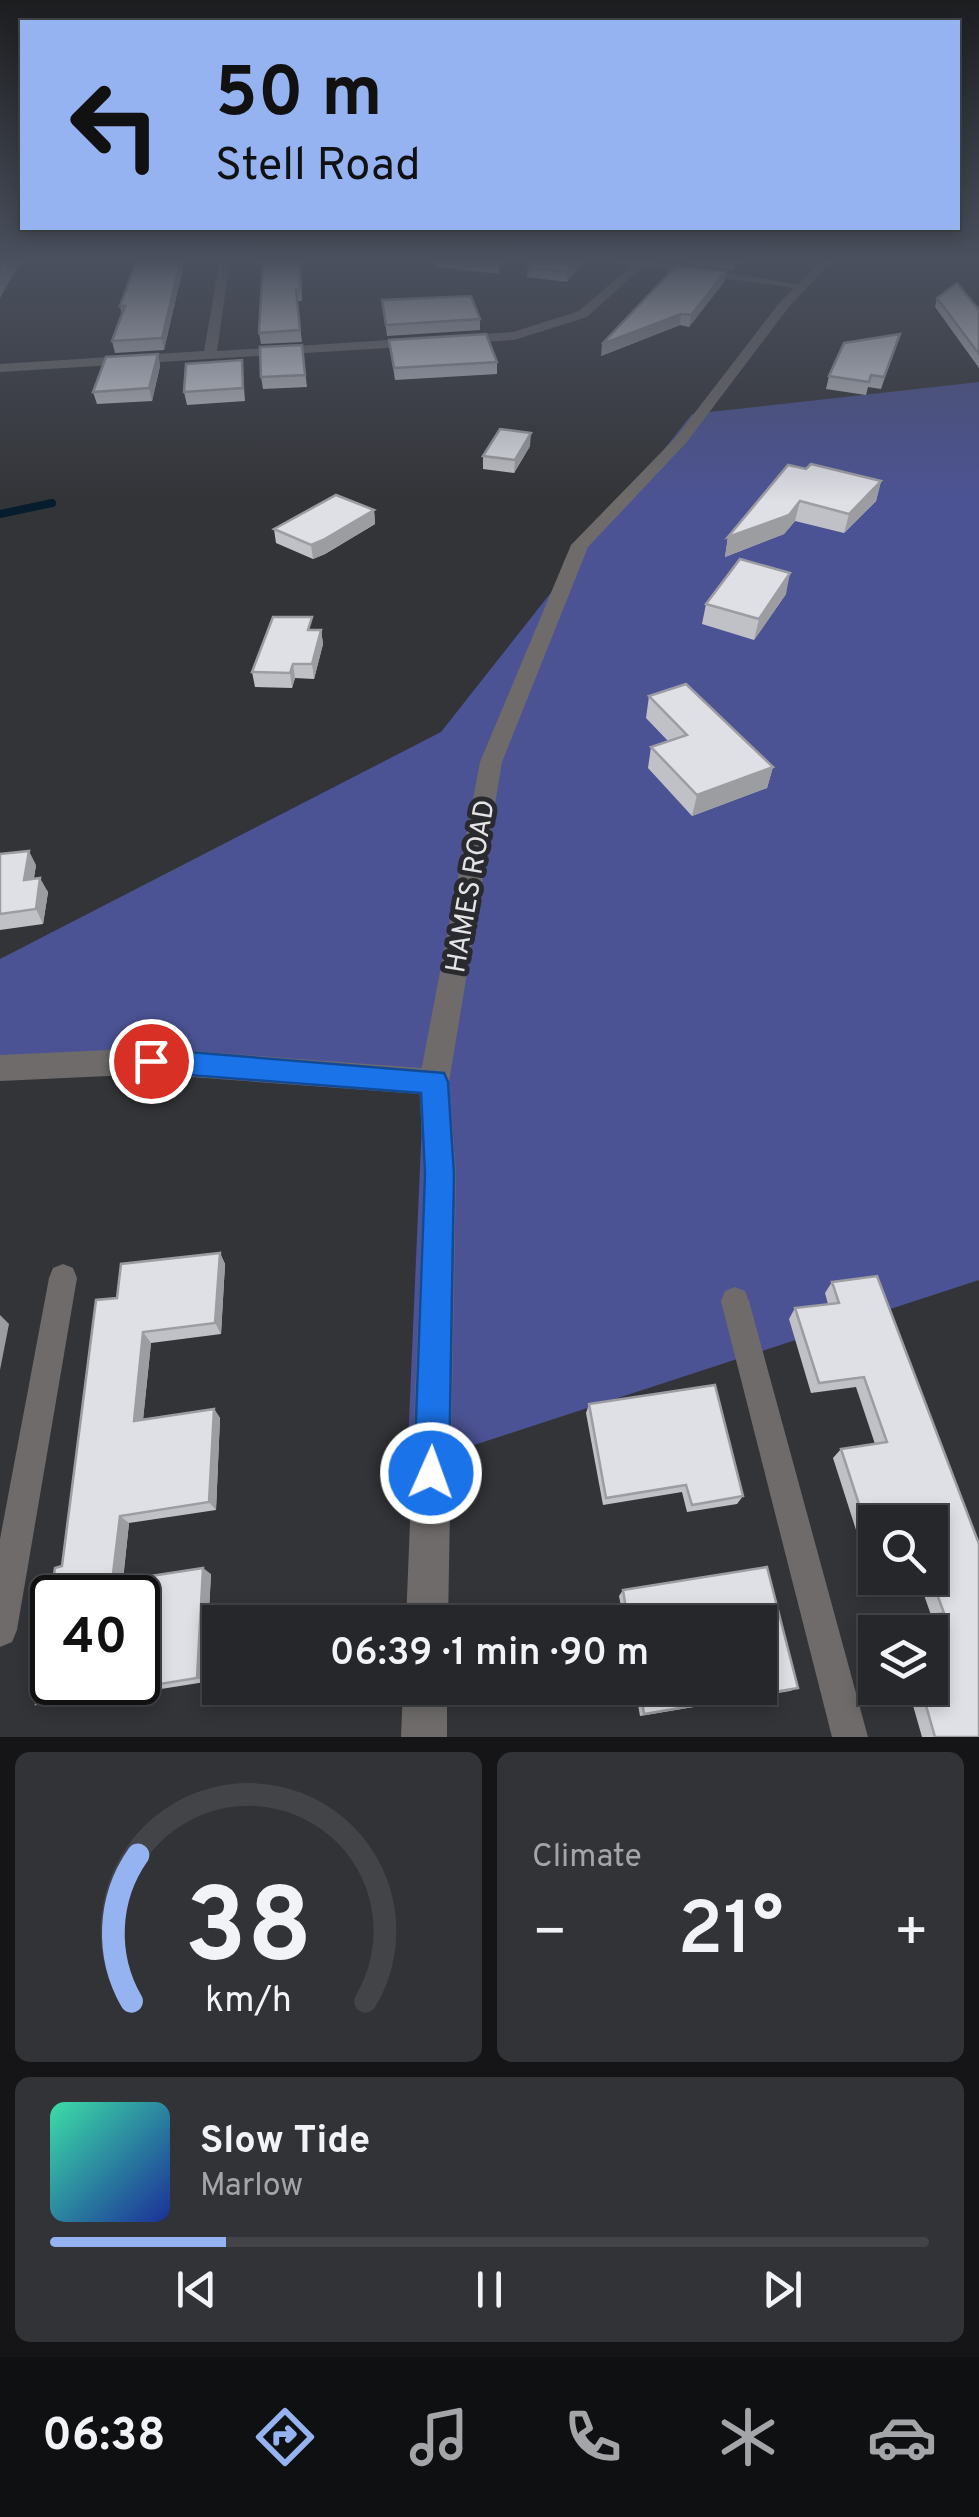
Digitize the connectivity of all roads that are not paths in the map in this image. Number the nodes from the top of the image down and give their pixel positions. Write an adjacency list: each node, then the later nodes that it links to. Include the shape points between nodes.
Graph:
1 (212, 340): 4 (street)
2 (480, 340): 4 (street)
3 (760, 340): 7 (street, HAMES ROAD, via 681,440 580,545 491,762)
4 (210, 356): 5 (street)
5 (0, 368)
6 (0, 1068): 7 (street, via 151,1061)
7 (434, 1082): 10 (street, HAMES ROAD, via 440,1174)
8 (63, 1278): 11 (lane)
9 (735, 1301): 14 (lane)
10 (427, 1605)
11 (0, 1630)
12 (425, 1705): 13 (street)
13 (424, 1737)
14 (850, 1737)

